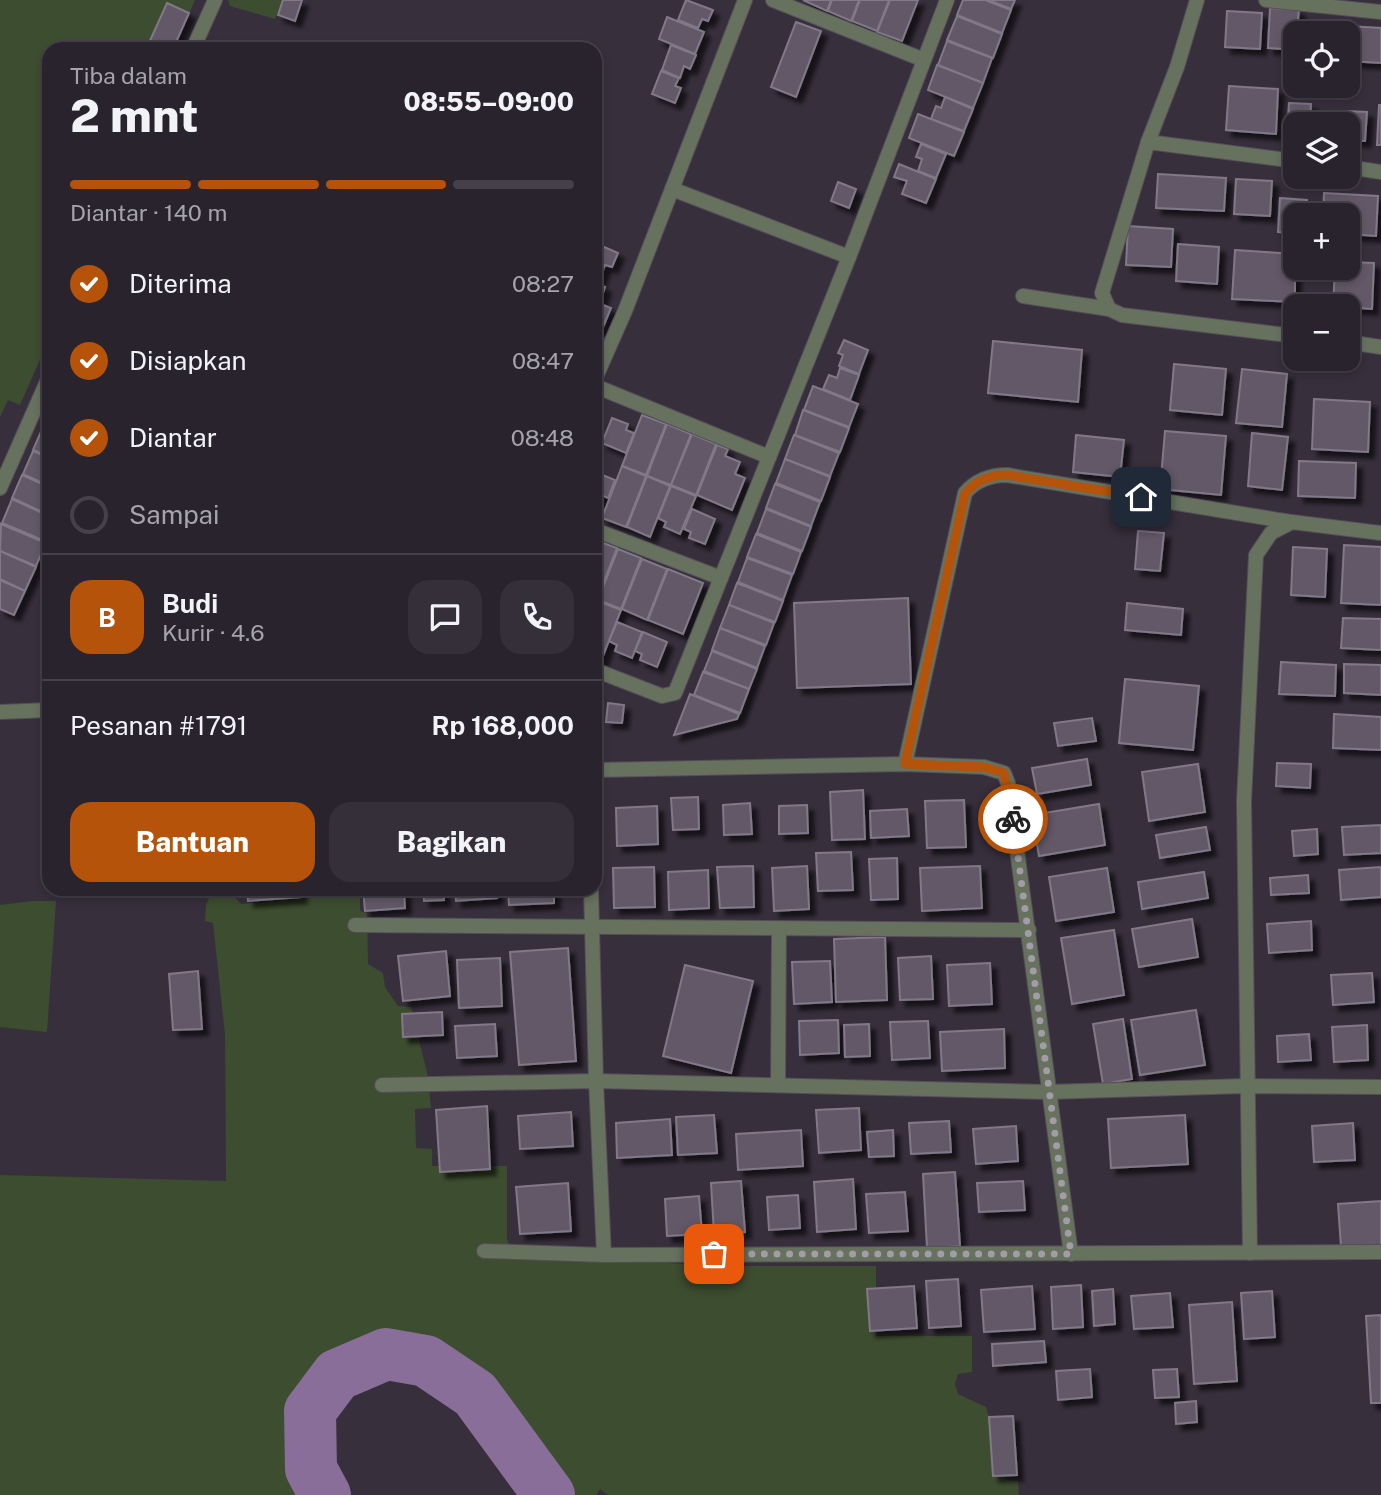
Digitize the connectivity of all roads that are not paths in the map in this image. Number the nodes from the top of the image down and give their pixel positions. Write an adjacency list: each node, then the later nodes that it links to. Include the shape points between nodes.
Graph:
1 (215, 0): 8 (street)
2 (745, 0): 14 (street)
3 (773, 0): 9 (street)
4 (947, 0): 9 (street)
5 (1197, 0): 10 (street)
6 (1266, 0): 7 (street)
7 (1381, 12)
8 (196, 42)
9 (925, 60): 15 (street)
10 (1148, 142): 11 (street); 17 (street, via 1102,293)
11 (1283, 159)
12 (1360, 169): 13 (street)
13 (1381, 172)
14 (672, 189): 15 (street); 21 (street)
15 (849, 257): 24 (street)
16 (1023, 296): 17 (street)
17 (1109, 309): 18 (street, via 1122,315)
18 (1283, 335)
19 (1360, 344): 20 (street)
20 (1381, 347)
21 (602, 363)
22 (602, 389): 24 (street)
23 (42, 393): 25 (street)
24 (769, 457): 29 (street)
25 (0, 488)
26 (1292, 522): 28 (street); 33 (street, via 1007,475 972,484 965,494); 43 (street, via 1272,533 1255,555 1244,802)
27 (602, 533): 29 (street)
28 (1381, 533)
29 (721, 578): 30 (street, via 675,693 662,696)
30 (602, 673)
31 (42, 710): 32 (street)
32 (0, 712)
33 (905, 764): 34 (street); 39 (street, via 984,767 1004,773)
34 (602, 770)
35 (592, 896): 37 (street)
36 (355, 925): 37 (street)
37 (591, 927): 38 (street); 40 (street)
38 (779, 929): 39 (street); 42 (street)
39 (1029, 930): 45 (street)
40 (596, 1081): 41 (street); 42 (street); 50 (street)
41 (382, 1084)
42 (778, 1084): 45 (street)
43 (1245, 1086): 44 (street); 45 (street); 48 (street)
44 (1381, 1087)
45 (1048, 1092): 49 (street)
46 (484, 1251): 50 (street)
47 (1381, 1252): 48 (street)
48 (1250, 1253): 49 (street)
49 (1071, 1254): 50 (street)
50 (604, 1255)

